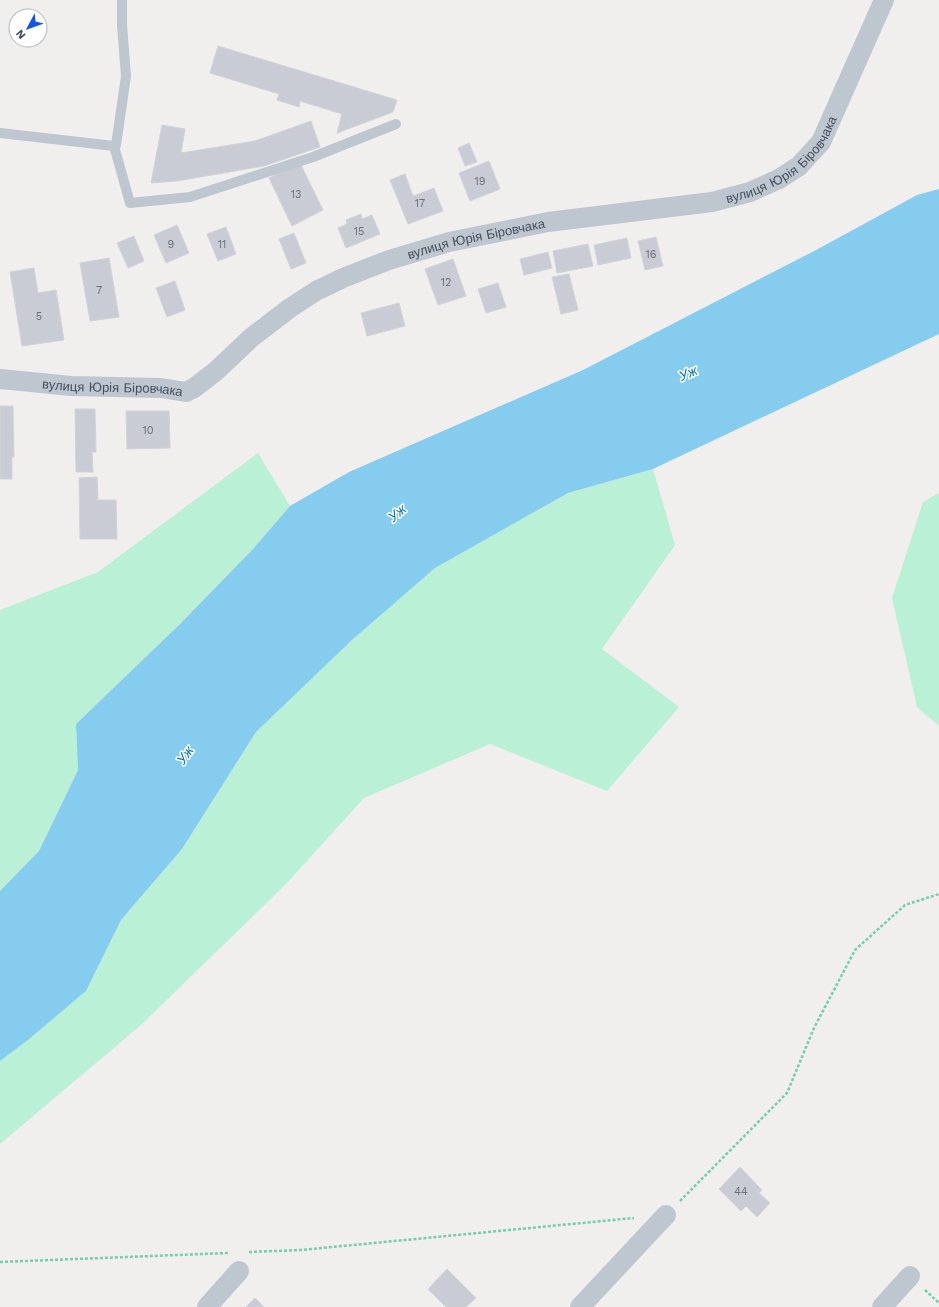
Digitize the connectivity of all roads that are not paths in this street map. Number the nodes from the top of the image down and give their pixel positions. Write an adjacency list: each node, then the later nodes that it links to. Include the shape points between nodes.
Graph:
1 (122, 0): 5 (lane, via 126,76 118,143)
2 (884, 0): 6 (street, вулиця Юрія Біровчака, via 821,142 799,166 779,179 750,192 712,202 548,222 449,242 389,260 316,291 252,337 216,371 186,392 161,388 71,386)
3 (396, 124): 5 (lane, via 313,157 190,197 130,203)
4 (0, 133): 5 (lane)
5 (114, 146)
6 (0, 379)
7 (666, 1215): 11 (street)
8 (239, 1271): 10 (street)
9 (910, 1276): 12 (street)
10 (207, 1307)
11 (580, 1307)
12 (882, 1307)

